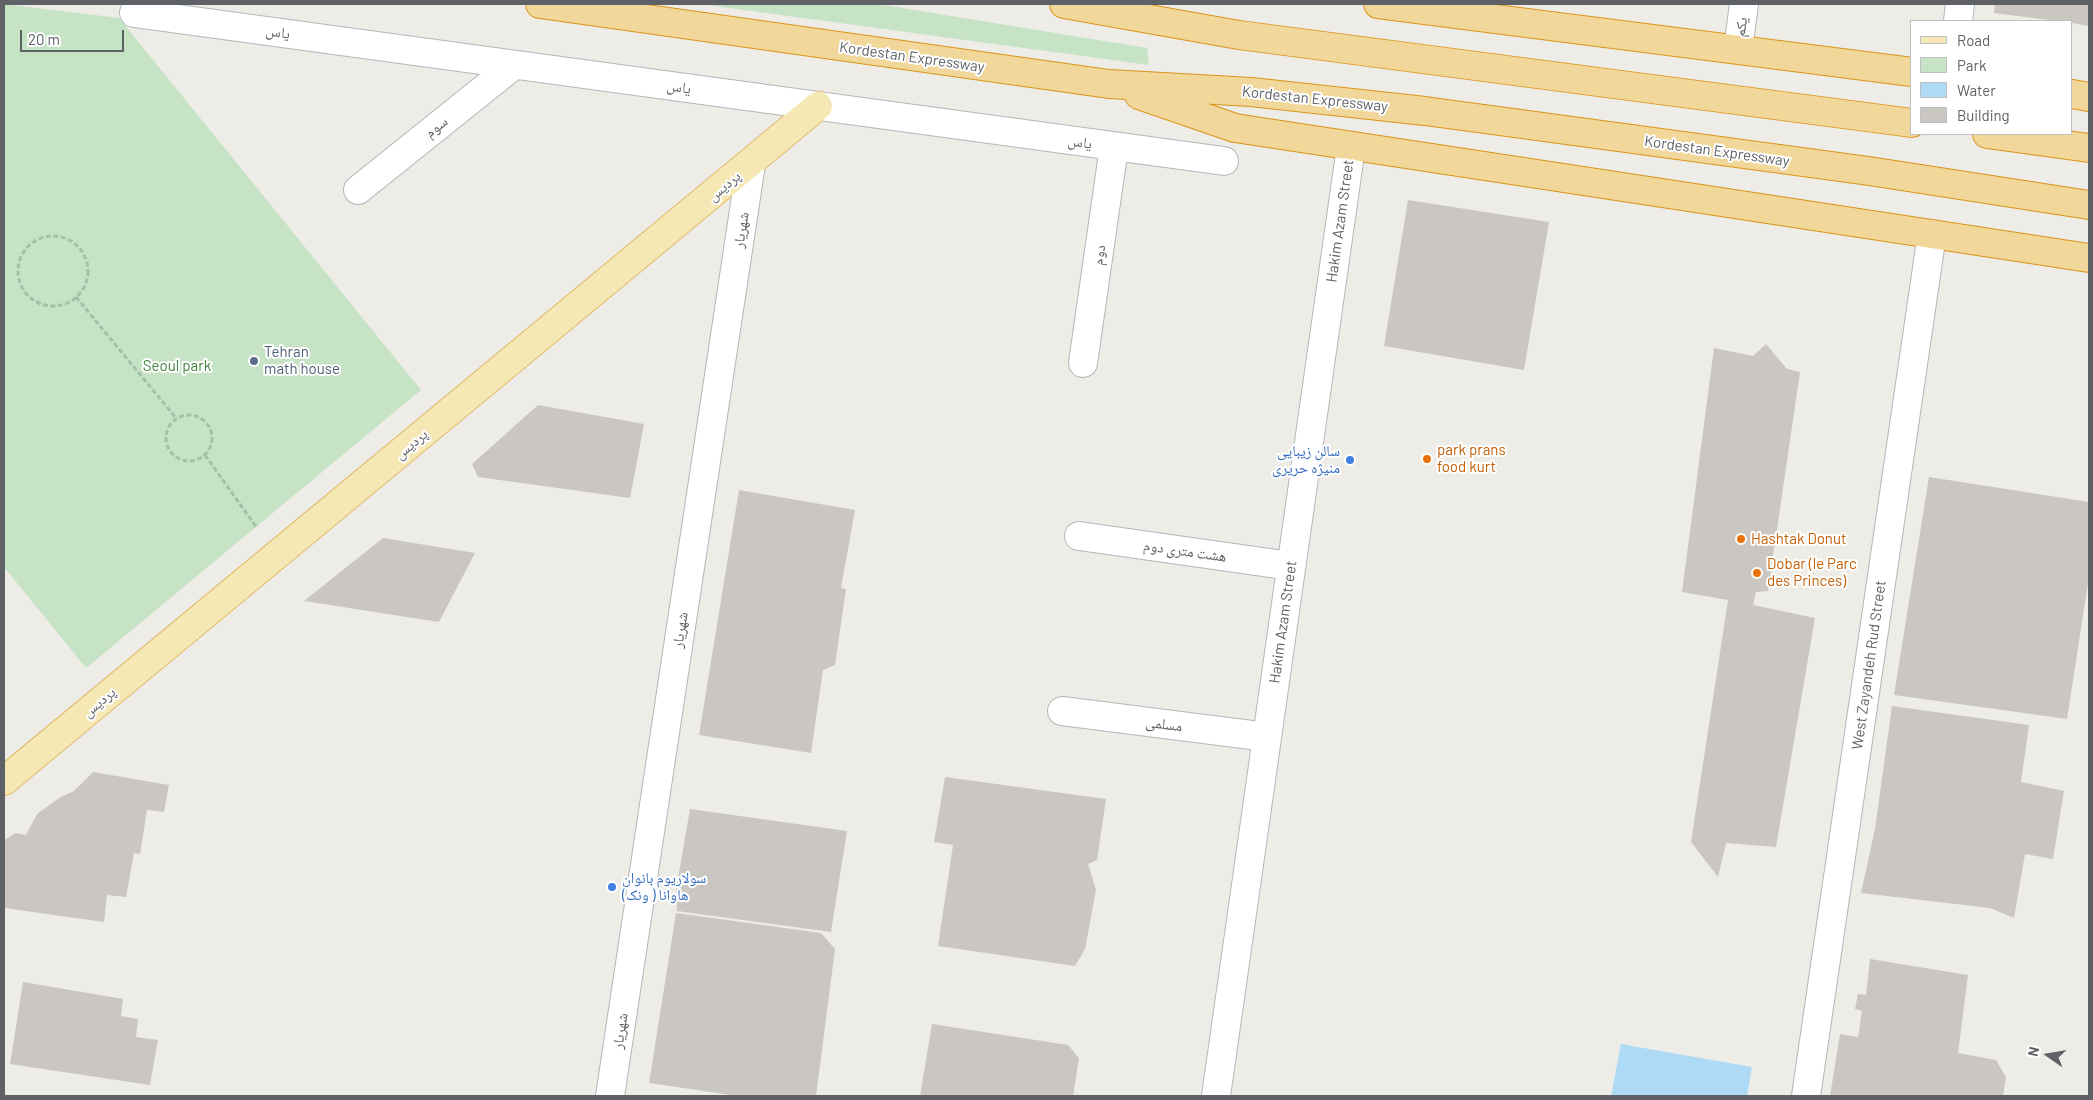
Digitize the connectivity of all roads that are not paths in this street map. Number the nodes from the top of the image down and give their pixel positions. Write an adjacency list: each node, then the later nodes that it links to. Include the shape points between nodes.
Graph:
1 (540, 4): 11 (highway, Kordestan Expressway)
2 (1064, 4): 15 (highway, via 1239,35)
3 (1378, 4): 8 (highway)
4 (1744, 4): 8 (street, یکم)
5 (1960, 4): 7 (street)
6 (134, 13): 9 (street, یاس)
7 (1958, 20)
8 (1738, 49): 10 (highway)
9 (514, 64): 14 (street, یاس); 22 (street, سوم)
10 (1910, 72)
11 (1109, 84): 18 (highway, via 1235,128); 23 (highway, Kordestan Expressway, via 1251,92 1405,109 1869,171)
12 (2073, 94): 13 (highway)
13 (2089, 97)
14 (818, 106): 17 (street, یاس); 21 (main road, پردیس)
15 (1910, 123)
16 (1994, 135): 19 (highway)
17 (1114, 147): 20 (street, یاس); 26 (street, دوم)
18 (1351, 147): 24 (highway); 28 (street, Hakim Azam Street)
19 (2089, 148)
20 (1224, 161)
21 (751, 164): 31 (main road, پردیس); 32 (street, شهریار)
22 (358, 190)
23 (2089, 205)
24 (1932, 234): 25 (highway); 34 (street, West Zayandeh Rud Street)
25 (2089, 258)
26 (1084, 363)
27 (1079, 536): 28 (street, هشت متری دوم)
28 (1291, 566): 30 (street, Hakim Azam Street)
29 (1062, 711): 30 (street, مسلمی)
30 (1267, 737): 33 (street, Hakim Azam Street)
31 (4, 781)
32 (610, 1096)
33 (1216, 1096)
34 (1806, 1096)

